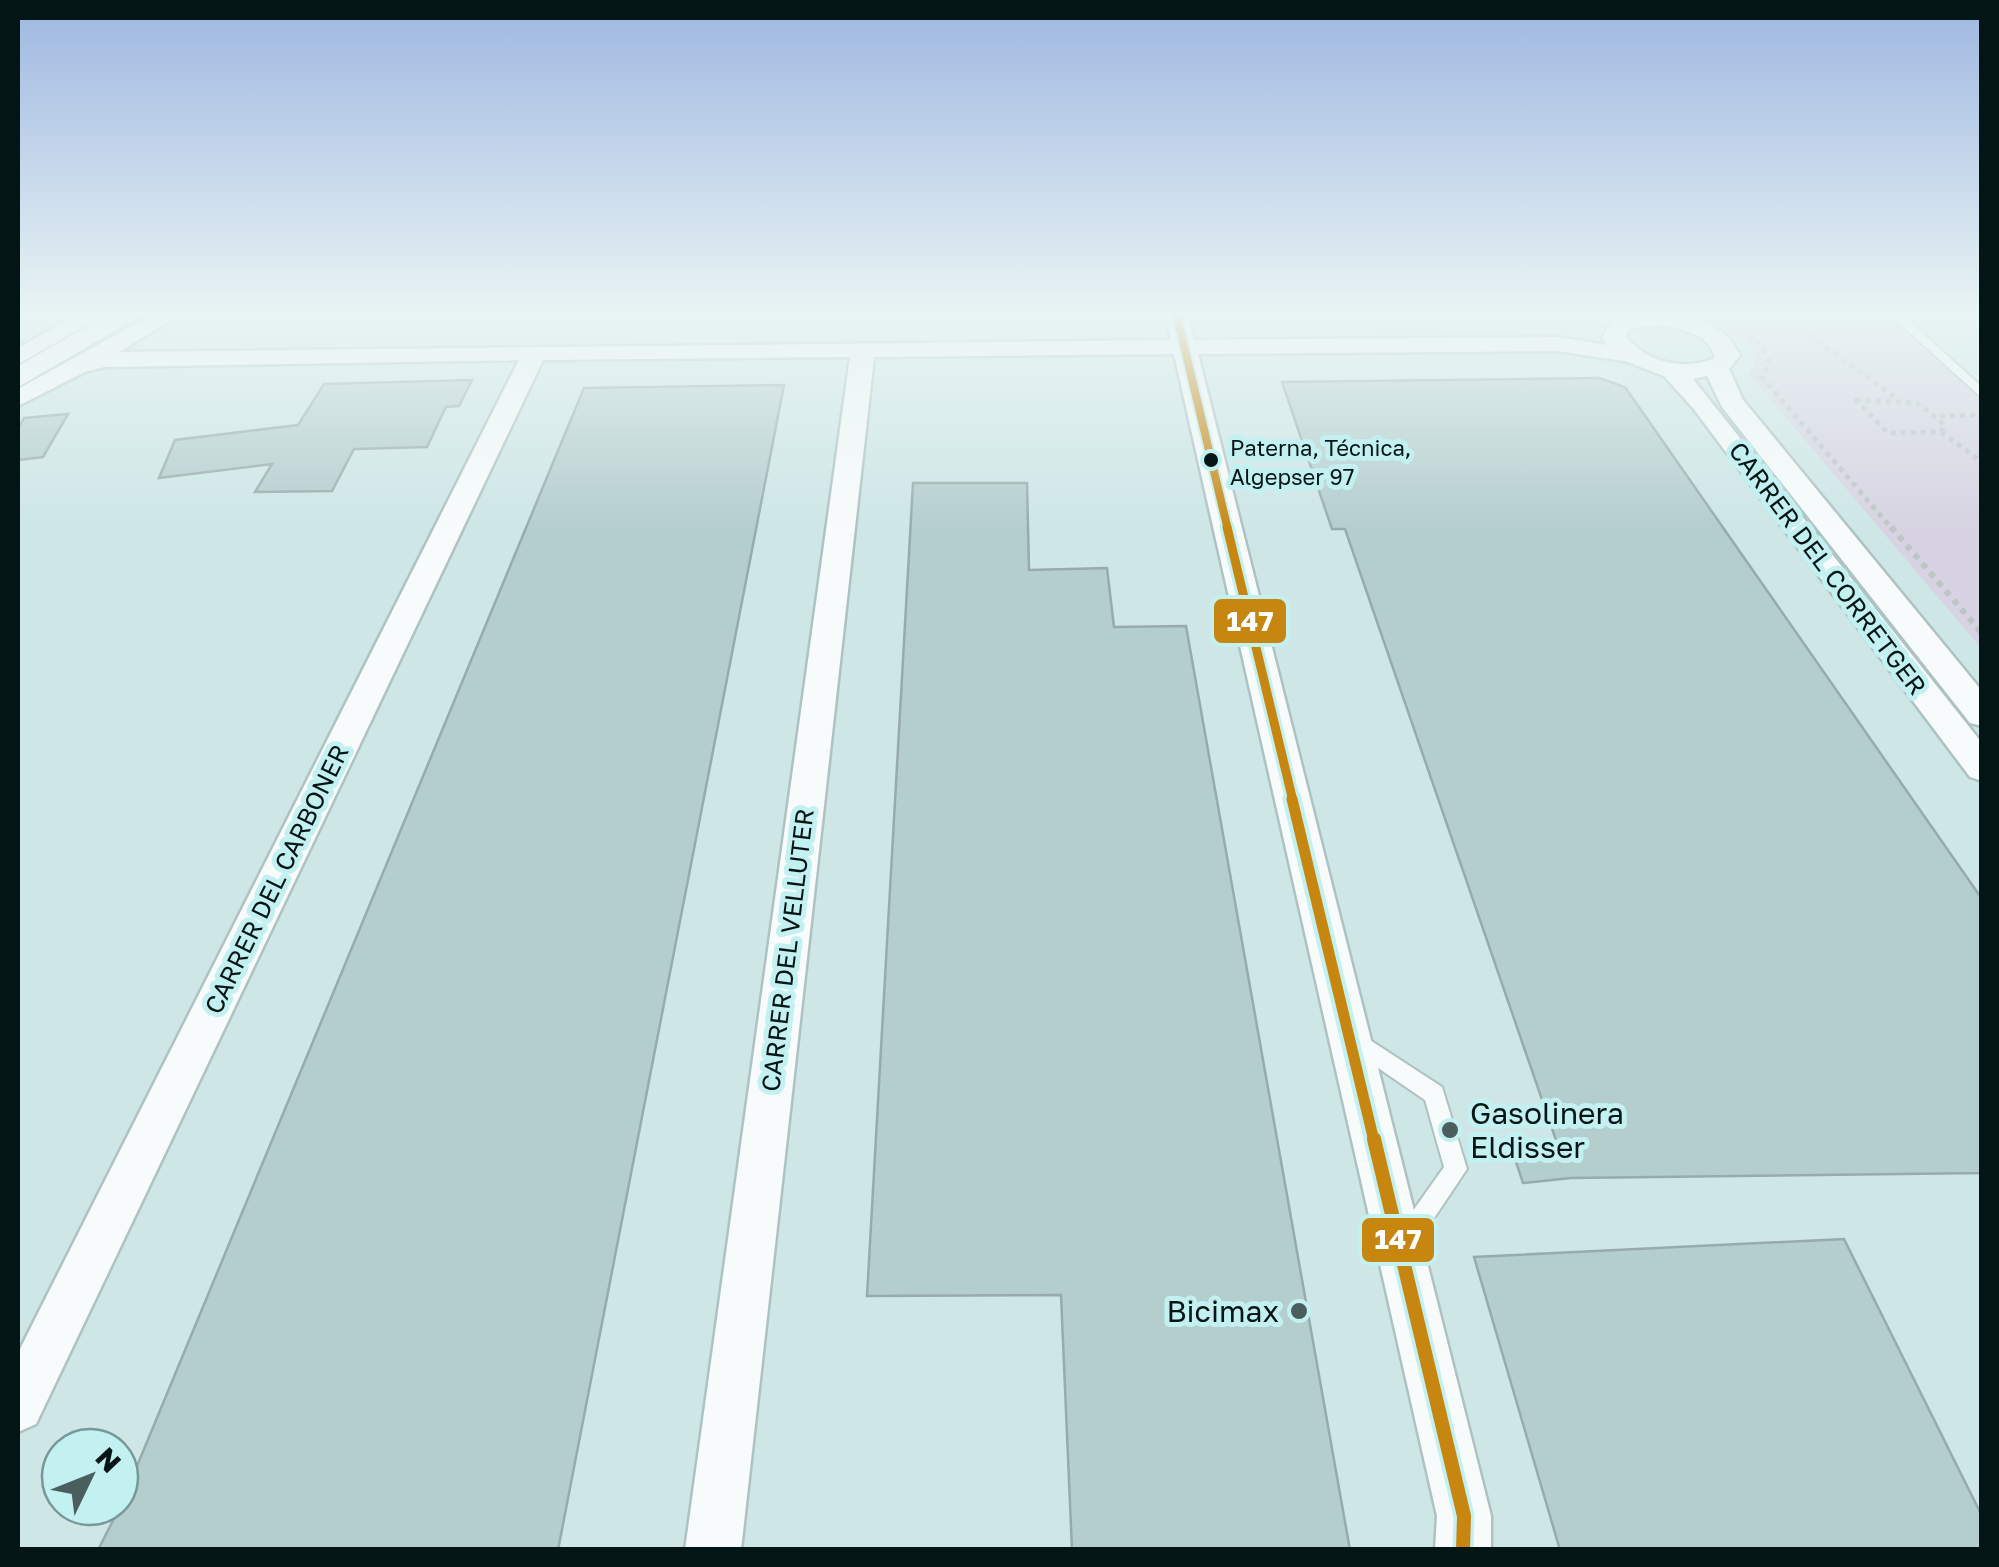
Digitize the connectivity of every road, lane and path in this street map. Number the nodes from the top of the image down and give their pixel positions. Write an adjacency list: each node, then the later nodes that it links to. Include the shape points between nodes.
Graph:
1 (40, 385): 9 (street)
2 (519, 385): 20 (street, CARRER DEL CARBONER)
3 (859, 385): 22 (street, CARRER DEL VELLUTER)
4 (1195, 385): 18 (street)
5 (1685, 385): 17 (street, CARRER DEL CORRETGER)
6 (1724, 385): 16 (street, CARRER DEL CORRETGER)
7 (1769, 385): 15 (path)
8 (1878, 385): 10 (path)
9 (18, 399)
10 (1899, 400): 11 (path); 13 (path, via 1856,400 1888,433)
11 (1940, 416): 12 (path); 13 (path)
12 (1982, 416)
13 (1941, 432): 14 (path)
14 (1982, 462)
15 (1982, 634)
16 (1982, 714)
17 (1982, 768)
18 (1349, 1036): 19 (street); 19 (lane, via 1434,1094 1456,1169)
19 (1400, 1248): 21 (street)
20 (18, 1406)
21 (1470, 1538)
22 (712, 1550)

